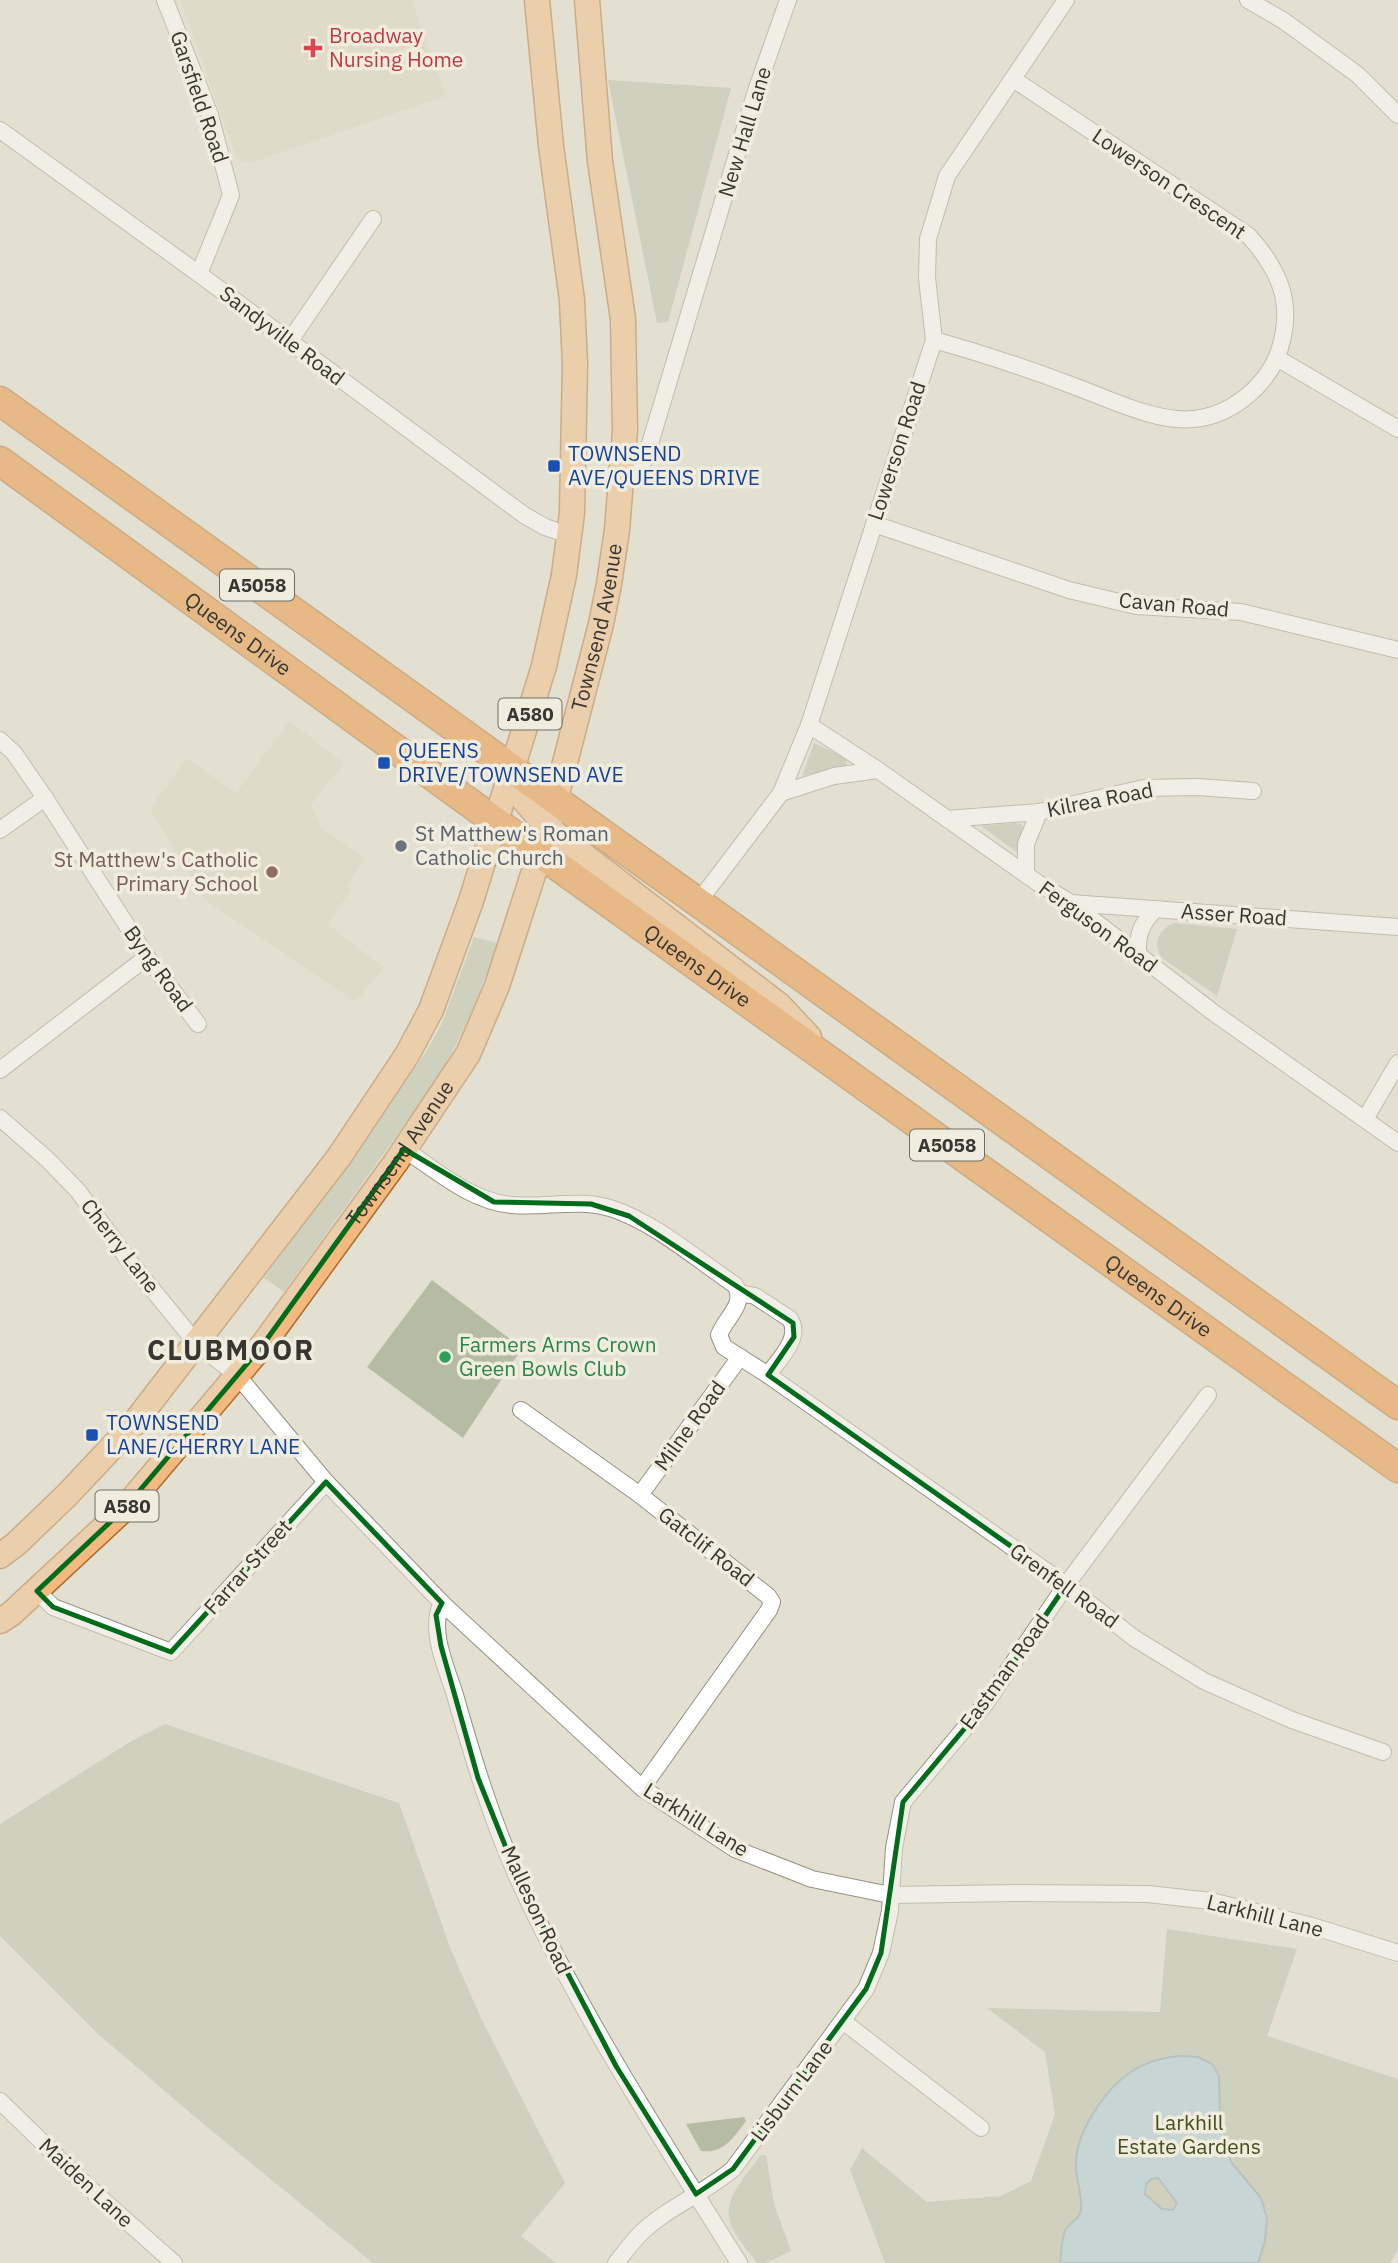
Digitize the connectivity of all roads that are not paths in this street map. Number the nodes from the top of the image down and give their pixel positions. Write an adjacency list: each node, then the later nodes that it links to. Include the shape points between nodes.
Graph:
1 (165, 0): 11 (street, Garsfield Road, via 210,115 231,195)
2 (537, 0): 20 (main road, Townsend Avenue / A580, via 572,300 575,364)
3 (587, 0): 18 (main road, Townsend Avenue / A580, via 600,161 623,319)
4 (788, 0): 18 (street, New Hall Lane, via 756,91 646,457)
5 (1066, 0): 7 (street, Lowerson Road)
6 (1248, 0): 8 (street, via 1284,20 1359,75)
7 (1013, 79): 12 (street, Lowerson Road, via 947,176 937,204 928,239 927,278); 14 (street, Lowerson Crescent, via 1249,236 1281,284 1286,329)
8 (1398, 115)
9 (0, 130): 11 (street, Sandyville Road)
10 (373, 219): 13 (street)
11 (199, 274): 13 (street, Sandyville Road)
12 (934, 340): 14 (street, Lowerson Crescent, via 1172,418 1195,419 1234,405 1257,388); 19 (street, Lowerson Road)
13 (289, 342): 20 (street, Sandyville Road, via 524,515)
14 (1277, 359): 16 (street)
15 (0, 401): 24 (highway, A5058)
16 (1398, 429)
17 (0, 461): 32 (highway, Queens Drive / A5058)
18 (621, 483): 29 (main road, Townsend Avenue / A580, via 609,584)
19 (874, 524): 21 (street, Cavan Road, via 1069,590 1136,606 1241,612); 22 (street, Lowerson Road)
20 (569, 535): 24 (main road, Townsend Avenue / A580, via 544,666)
21 (1398, 650)
22 (809, 725): 25 (street, Ferguson Road); 27 (street, Lowerson Road)
23 (0, 740): 28 (street, Byng Road)
24 (513, 770): 29 (highway, A5058); 32 (main road, Townsend Avenue / A580); 34 (main road, via 519,794)
25 (878, 771): 27 (street, via 816,780); 31 (street, Ferguson Road)
26 (1253, 791): 30 (street, Kilrea Road, via 1144,788)
27 (781, 793): 36 (street, Lowerson Road)
28 (45, 798): 33 (street); 41 (street, Byng Road)
29 (555, 800): 34 (main road, Townsend Avenue / A580); 36 (highway, A5058)
30 (1039, 812): 31 (street, Kilrea Road); 35 (street, via 1026,844)
31 (947, 818): 35 (street, Ferguson Road)
32 (496, 822): 34 (highway, Queens Drive / A5058); 50 (main road, Townsend Avenue / A580, via 431,1010 407,1055 339,1157)
33 (0, 830)
34 (545, 840): 48 (main road, Townsend Avenue / A580, via 497,986 468,1054); 57 (highway, Queens Drive / A5058, via 836,1065)
35 (1026, 875): 37 (street, Ferguson Road)
36 (699, 901): 55 (highway, A5058)
37 (1071, 904): 38 (street, Asser Road); 40 (street, Ferguson Road)
38 (1156, 909): 39 (street, Asser Road); 40 (street, via 1139,933)
39 (1398, 927)
40 (1138, 955): 46 (street, Ferguson Road)
41 (147, 957): 42 (street, Byng Road); 44 (street)
42 (198, 1024)
43 (1398, 1063): 46 (street)
44 (0, 1070)
45 (0, 1118): 50 (street, Cherry Lane, via 78,1191)
46 (1365, 1119): 47 (street, Ferguson Road)
47 (1398, 1143)
48 (404, 1149): 49 (street, via 465,1189 494,1202 591,1204 629,1216 735,1285); 53 (main road, Townsend Avenue / A580)
49 (739, 1293): 51 (street, Grenfell Road, via 738,1304 719,1335 724,1347); 52 (street, via 755,1296 793,1323 794,1337)
50 (197, 1344): 53 (street, Cherry Lane); 60 (main road, A580, via 132,1426 66,1496)
51 (740, 1357): 52 (street, Grenfell Road); 59 (street, Milne Road)
52 (768, 1375): 61 (street, Grenfell Road)
53 (237, 1376): 58 (street, Larkhill Lane); 62 (main road, A580, via 124,1509)
54 (1208, 1395): 61 (street, Eastman Road)
55 (1398, 1405)
56 (521, 1410): 59 (street, Gatclif Road)
57 (1398, 1468)
58 (326, 1482): 62 (street, Farrar Street, via 171,1652 53,1607); 63 (street, Larkhill Lane)
59 (640, 1495): 66 (street, Gatclif Road, via 772,1602)
60 (0, 1556)
61 (1066, 1585): 65 (street, Grenfell Road, via 1134,1638 1204,1681 1292,1720); 67 (street, Eastman Road, via 986,1703 903,1802)
62 (37, 1591): 64 (main road, A580)
63 (442, 1603): 66 (street, Larkhill Lane); 72 (street, Malleson Road, via 436,1615 444,1659 478,1778 519,1880 615,2066)
64 (0, 1621)
65 (1383, 1752)
66 (642, 1788): 67 (street, Larkhill Lane, via 735,1849 812,1878)
67 (890, 1895): 68 (street, Larkhill Lane, via 1148,1894 1211,1901); 69 (street, Lisburn Lane, via 881,1953 866,1989)
68 (1398, 1953)
69 (844, 2022): 71 (street); 72 (street, Lisburn Lane, via 733,2169)
70 (0, 2101): 73 (street, Maiden Lane)
71 (982, 2128)
72 (696, 2194): 74 (street, Lisburn Lane, via 642,2233); 75 (street)
73 (170, 2262)
74 (616, 2263)
75 (739, 2263)

